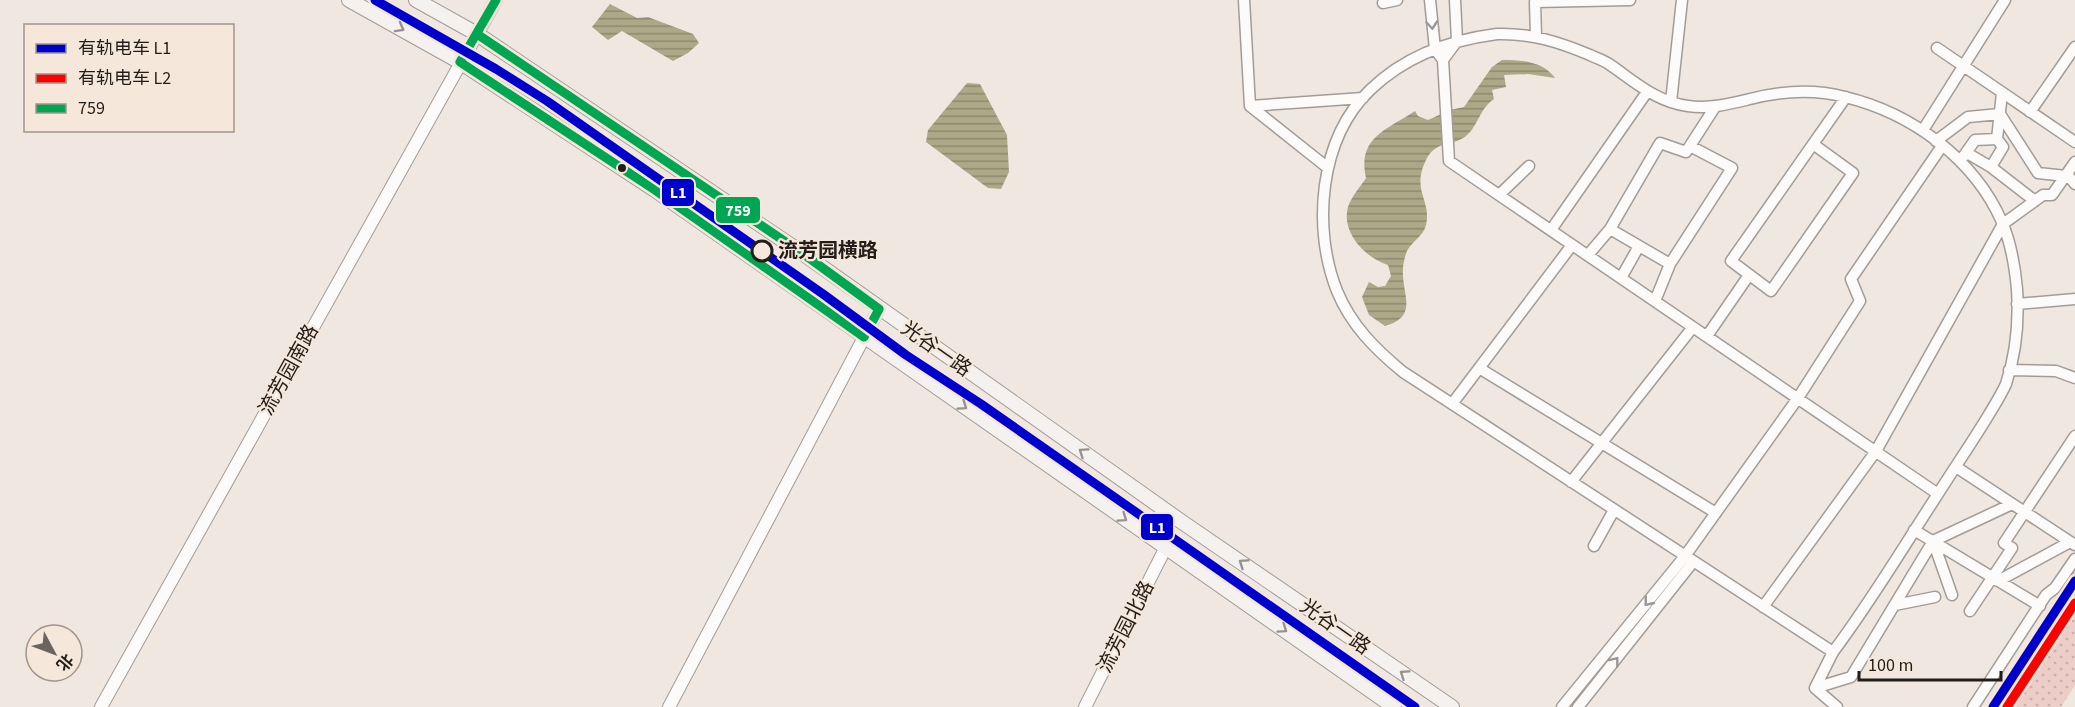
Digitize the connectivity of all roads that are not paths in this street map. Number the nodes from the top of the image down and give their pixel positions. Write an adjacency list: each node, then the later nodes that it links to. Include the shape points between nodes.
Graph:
1 (349, 0): 19 (main road, 光谷一路, one-way to 19)
2 (416, 0): 12 (main road, 光谷一路)
3 (496, 0): 12 (street, 流芳园南路)
4 (1244, 0): 26 (street, via 1252,28)
5 (1397, 0): 11 (street)
6 (1430, 0): 17 (street, one-way to 17)
7 (1455, 0): 14 (street)
8 (1630, 0): 13 (street, via 1535,2)
9 (1682, 0): 25 (street)
10 (2005, 0): 20 (street)
11 (1383, 3)
12 (477, 34): 19 (street, 流芳园南路); 58 (main road, 光谷一路)
13 (1536, 37): 14 (street, via 1497,34); 21 (street, via 1564,44 1609,64)
14 (1457, 41): 17 (street); 18 (street)
15 (2075, 47): 28 (street)
16 (1937, 48): 20 (street)
17 (1435, 49): 18 (street); 24 (street, via 1397,68)
18 (1443, 60): 44 (street, via 1449,161)
19 (460, 62): 61 (main road, 光谷一路, via 655,190); 93 (street, 流芳园南路)
20 (1963, 67): 22 (street); 30 (street)
21 (1647, 92): 25 (street); 48 (street)
22 (2002, 93): 28 (street); 29 (street)
23 (1846, 97): 27 (street, via 1786,92); 30 (street, via 1885,110); 34 (street)
24 (1363, 98): 26 (street); 41 (street, via 1345,124)
25 (1671, 102): 27 (street)
26 (1250, 106): 41 (street)
27 (1715, 107): 35 (street)
28 (2030, 112): 32 (street)
29 (2000, 114): 31 (street); 33 (street, via 1968,117); 42 (street, via 2038,173)
30 (1923, 130): 33 (street)
31 (1998, 139): 36 (street, via 1975,140); 40 (street, via 2003,147)
32 (2075, 142)
33 (1939, 143): 37 (street); 65 (street, via 1851,279 1860,301)
34 (1813, 144): 53 (street, via 1731,261); 53 (street, via 1853,173 1771,291)
35 (1690, 146): 47 (street, via 1686,152 1660,143); 52 (street, via 1732,168)
36 (1967, 153): 37 (street); 40 (street)
37 (1959, 162): 46 (street, via 1980,183)
38 (2075, 162): 42 (street)
39 (1529, 166): 44 (street)
40 (1991, 167): 45 (street)
41 (1328, 168): 66 (street, via 1325,242 1340,297 1373,347 1402,372)
42 (2066, 175): 43 (street); 45 (street, via 2052,195)
43 (2075, 184)
44 (1499, 195): 48 (street)
45 (2035, 201): 46 (street)
46 (2003, 224): 57 (street); 69 (street)
47 (1610, 229): 50 (street); 51 (street)
48 (1551, 230): 49 (street)
49 (1572, 244): 51 (street); 62 (street)
50 (1639, 246): 52 (street); 54 (street)
51 (1588, 255): 54 (street)
52 (1670, 264): 56 (street)
53 (1749, 276): 60 (street)
54 (1621, 278): 56 (street)
55 (2075, 299): 57 (street)
56 (1655, 301): 59 (street)
57 (2017, 304): 63 (street, via 2017,329)
58 (879, 309): 61 (street); 97 (main road, 光谷一路, one-way to 58)
59 (1693, 327): 60 (street); 68 (street)
60 (1707, 336): 65 (street)
61 (864, 337): 81 (main road, 光谷一路, one-way to 81); 94 (street)
62 (1479, 368): 66 (street); 68 (street)
63 (2009, 370): 64 (street, via 2056,372); 70 (street, via 1997,401)
64 (2075, 378)
65 (1798, 398): 69 (street); 76 (street)
66 (1452, 404): 71 (street)
67 (2075, 436): 75 (street)
68 (1602, 443): 71 (street); 76 (street)
69 (1876, 452): 72 (street); 89 (street)
70 (1956, 467): 72 (street); 73 (street)
71 (1571, 482): 74 (street)
72 (1938, 494): 77 (street)
73 (2012, 504): 75 (street); 78 (street)
74 (1614, 510): 80 (street); 82 (street)
75 (2025, 512): 79 (street); 84 (street, via 2004,543 2012,548)
76 (1716, 513): 82 (street)
77 (1914, 530): 78 (street); 91 (street)
78 (1933, 541): 84 (street); 85 (street); 87 (street)
79 (2073, 543): 84 (street)
80 (1594, 546)
81 (1166, 548): 95 (street, 流芳园北路); 96 (main road, 光谷一路, one-way to 96)
82 (1689, 559): 89 (street); 98 (street, one-way to 98); 99 (street, one-way to 82)
83 (2075, 559): 88 (street)
84 (1995, 579): 88 (street); 90 (street)
85 (1952, 595)
86 (1935, 597): 87 (street)
87 (1895, 605): 92 (street, via 1851,677)
88 (2040, 606): 101 (street)
89 (1763, 607): 91 (street)
90 (1970, 611)
91 (1833, 652): 92 (street)
92 (1815, 688): 100 (street)
93 (101, 707)
94 (669, 707)
95 (1085, 707)
96 (1394, 707)
97 (1452, 707)
98 (1562, 707)
99 (1578, 707)
100 (1837, 707)
101 (1973, 707)

